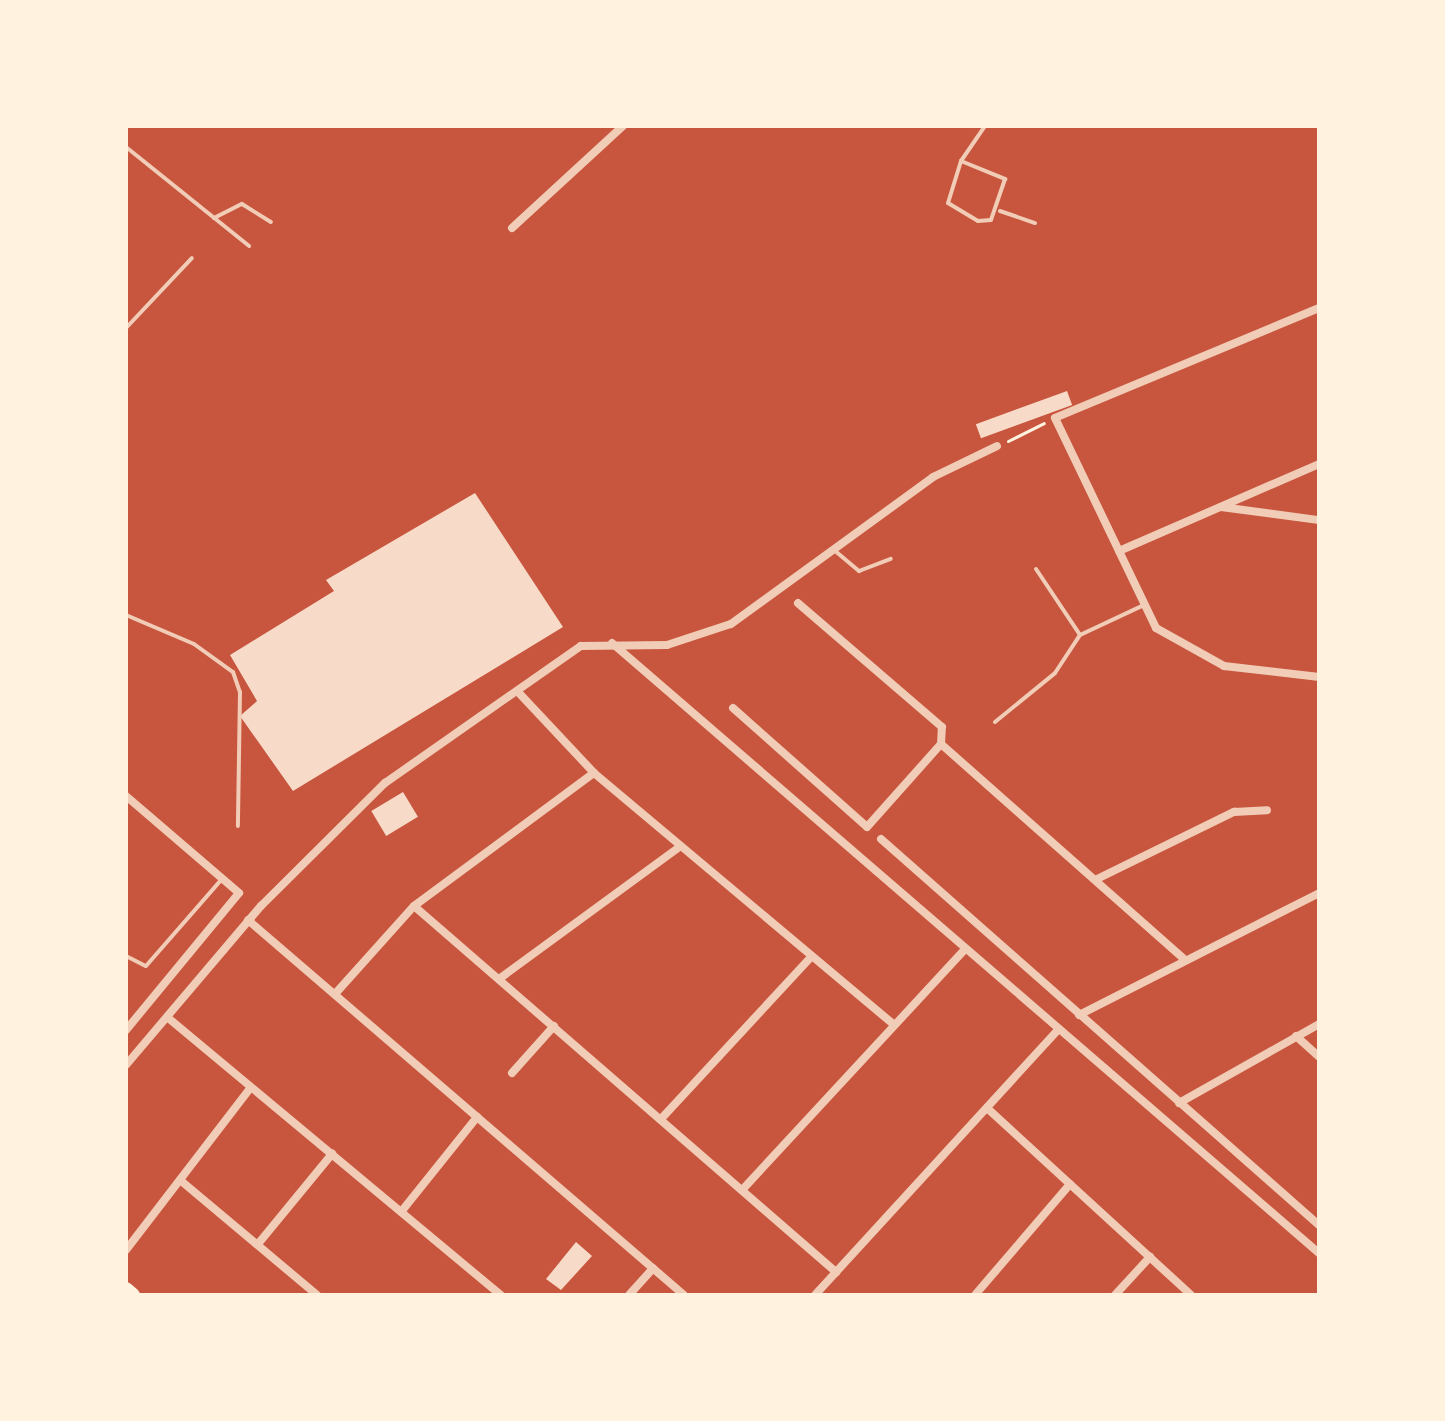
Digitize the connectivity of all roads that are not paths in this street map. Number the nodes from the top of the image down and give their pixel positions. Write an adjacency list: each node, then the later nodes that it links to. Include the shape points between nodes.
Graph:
1 (623, 126): 9 (street)
2 (985, 126): 4 (lane)
3 (126, 147): 6 (lane)
4 (961, 161): 5 (lane, via 1005,179); 5 (lane, via 950,193 952,211 978,221)
5 (999, 211): 8 (lane)
6 (214, 218): 7 (lane, via 242,204); 10 (lane)
7 (271, 222)
8 (1035, 223)
9 (512, 228)
10 (249, 246)
11 (192, 258): 13 (lane)
12 (1319, 308): 19 (street, via 1055,418)
13 (126, 328)
14 (997, 446): 18 (street, via 933,477)
15 (1319, 464): 16 (street)
16 (1221, 507): 17 (street); 19 (street)
17 (1319, 520)
18 (834, 550): 20 (lane, via 859,571); 26 (street, via 731,624 667,645)
19 (1119, 551): 23 (street)
20 (891, 559)
21 (1036, 569): 25 (lane)
22 (798, 603): 31 (street, via 942,727)
23 (1142, 606): 25 (lane); 27 (street, via 1178,646 1224,666)
24 (126, 615): 35 (lane, via 194,644 233,672 240,692)
25 (1080, 635): 30 (lane, via 1055,673)
26 (612, 643): 28 (street, via 581,646); 43 (street)
27 (1319, 677)
28 (519, 693): 32 (street); 42 (street, via 385,783)
29 (733, 708): 31 (street, via 867,827)
30 (995, 722)
31 (941, 744): 39 (street)
32 (594, 773): 37 (street); 41 (street)
33 (126, 796): 38 (street)
34 (1267, 810): 39 (street, via 1234,812)
35 (238, 826)
36 (881, 839): 49 (street)
37 (681, 846): 45 (street); 47 (street)
38 (223, 877): 44 (lane, via 146,966); 55 (street, via 238,890)
39 (1097, 879): 46 (street)
40 (1319, 893): 46 (street)
41 (414, 906): 47 (street); 48 (street)
42 (248, 920): 48 (street); 50 (street)
43 (965, 949): 51 (street); 54 (street)
44 (126, 956)
45 (812, 956): 51 (street); 64 (street)
46 (1183, 958): 49 (street)
47 (499, 979): 53 (street)
48 (335, 994): 63 (street)
49 (1079, 1015): 61 (street)
50 (167, 1017): 58 (street); 60 (street)
51 (893, 1024): 68 (street)
52 (1319, 1024): 56 (street)
53 (554, 1026): 59 (street); 64 (street)
54 (1059, 1029): 62 (street); 73 (street)
55 (126, 1030)
56 (1296, 1036): 57 (street); 61 (street)
57 (1319, 1057)
58 (126, 1065)
59 (512, 1073)
60 (251, 1087): 65 (street); 66 (street)
61 (1179, 1103): 70 (street)
62 (987, 1108): 67 (street); 76 (street)
63 (477, 1117): 69 (street); 75 (street)
64 (661, 1119): 68 (street)
65 (332, 1154): 69 (street); 71 (street)
66 (180, 1180): 71 (street); 72 (street)
67 (1070, 1184): 74 (street); 84 (street)
68 (743, 1189): 76 (street)
69 (401, 1212): 80 (street)
70 (1319, 1225)
71 (258, 1244): 79 (street)
72 (126, 1250)
73 (1319, 1253)
74 (1150, 1257): 85 (street); 86 (street)
75 (653, 1268): 81 (street); 82 (street)
76 (836, 1272): 83 (street)
77 (126, 1289): 78 (main road)
78 (133, 1295)
79 (317, 1295)
80 (501, 1295)
81 (629, 1295)
82 (684, 1295)
83 (815, 1295)
84 (975, 1295)
85 (1115, 1295)
86 (1191, 1295)

